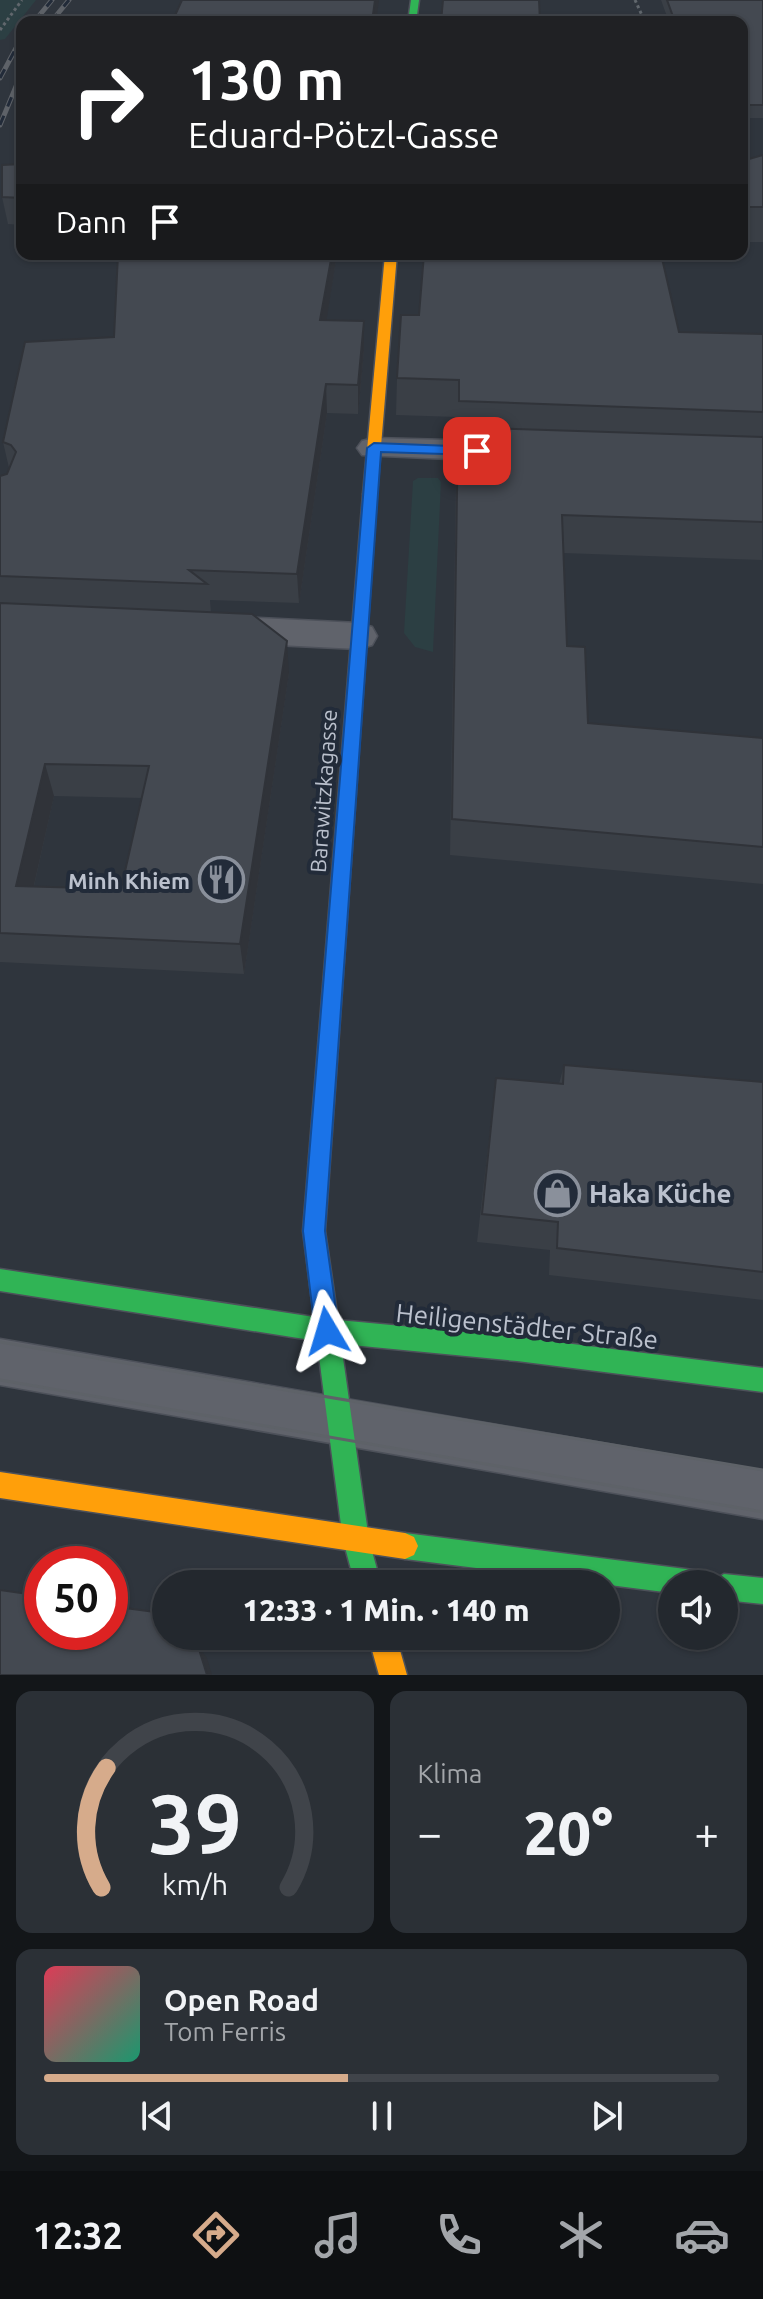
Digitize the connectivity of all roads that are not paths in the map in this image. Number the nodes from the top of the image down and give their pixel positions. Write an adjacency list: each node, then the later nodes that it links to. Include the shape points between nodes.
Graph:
1 (390, 260): 2 (main road, Barawitzkagasse)
2 (374, 448): 3 (street); 5 (main road, Barawitzkagasse)
3 (540, 453)
4 (175, 627): 5 (street)
5 (358, 636): 7 (main road, Barawitzkagasse, via 314,1231)
6 (0, 1280): 7 (main road, Heiligenstädter Straße)
7 (327, 1331): 9 (main road, Heiligenstädter Straße); 10 (main road, Barawitzkagasse)
8 (0, 1362): 10 (lane)
9 (763, 1380)
10 (340, 1421): 12 (lane); 13 (main road, Barawitzkagasse)
11 (0, 1485): 13 (main road)
12 (763, 1495)
13 (356, 1540): 14 (main road, Barawitzkagasse); 15 (main road)
14 (364, 1570)
15 (658, 1579)
16 (738, 1588): 17 (main road)
17 (763, 1591)
18 (386, 1650): 19 (main road)
19 (393, 1675)

